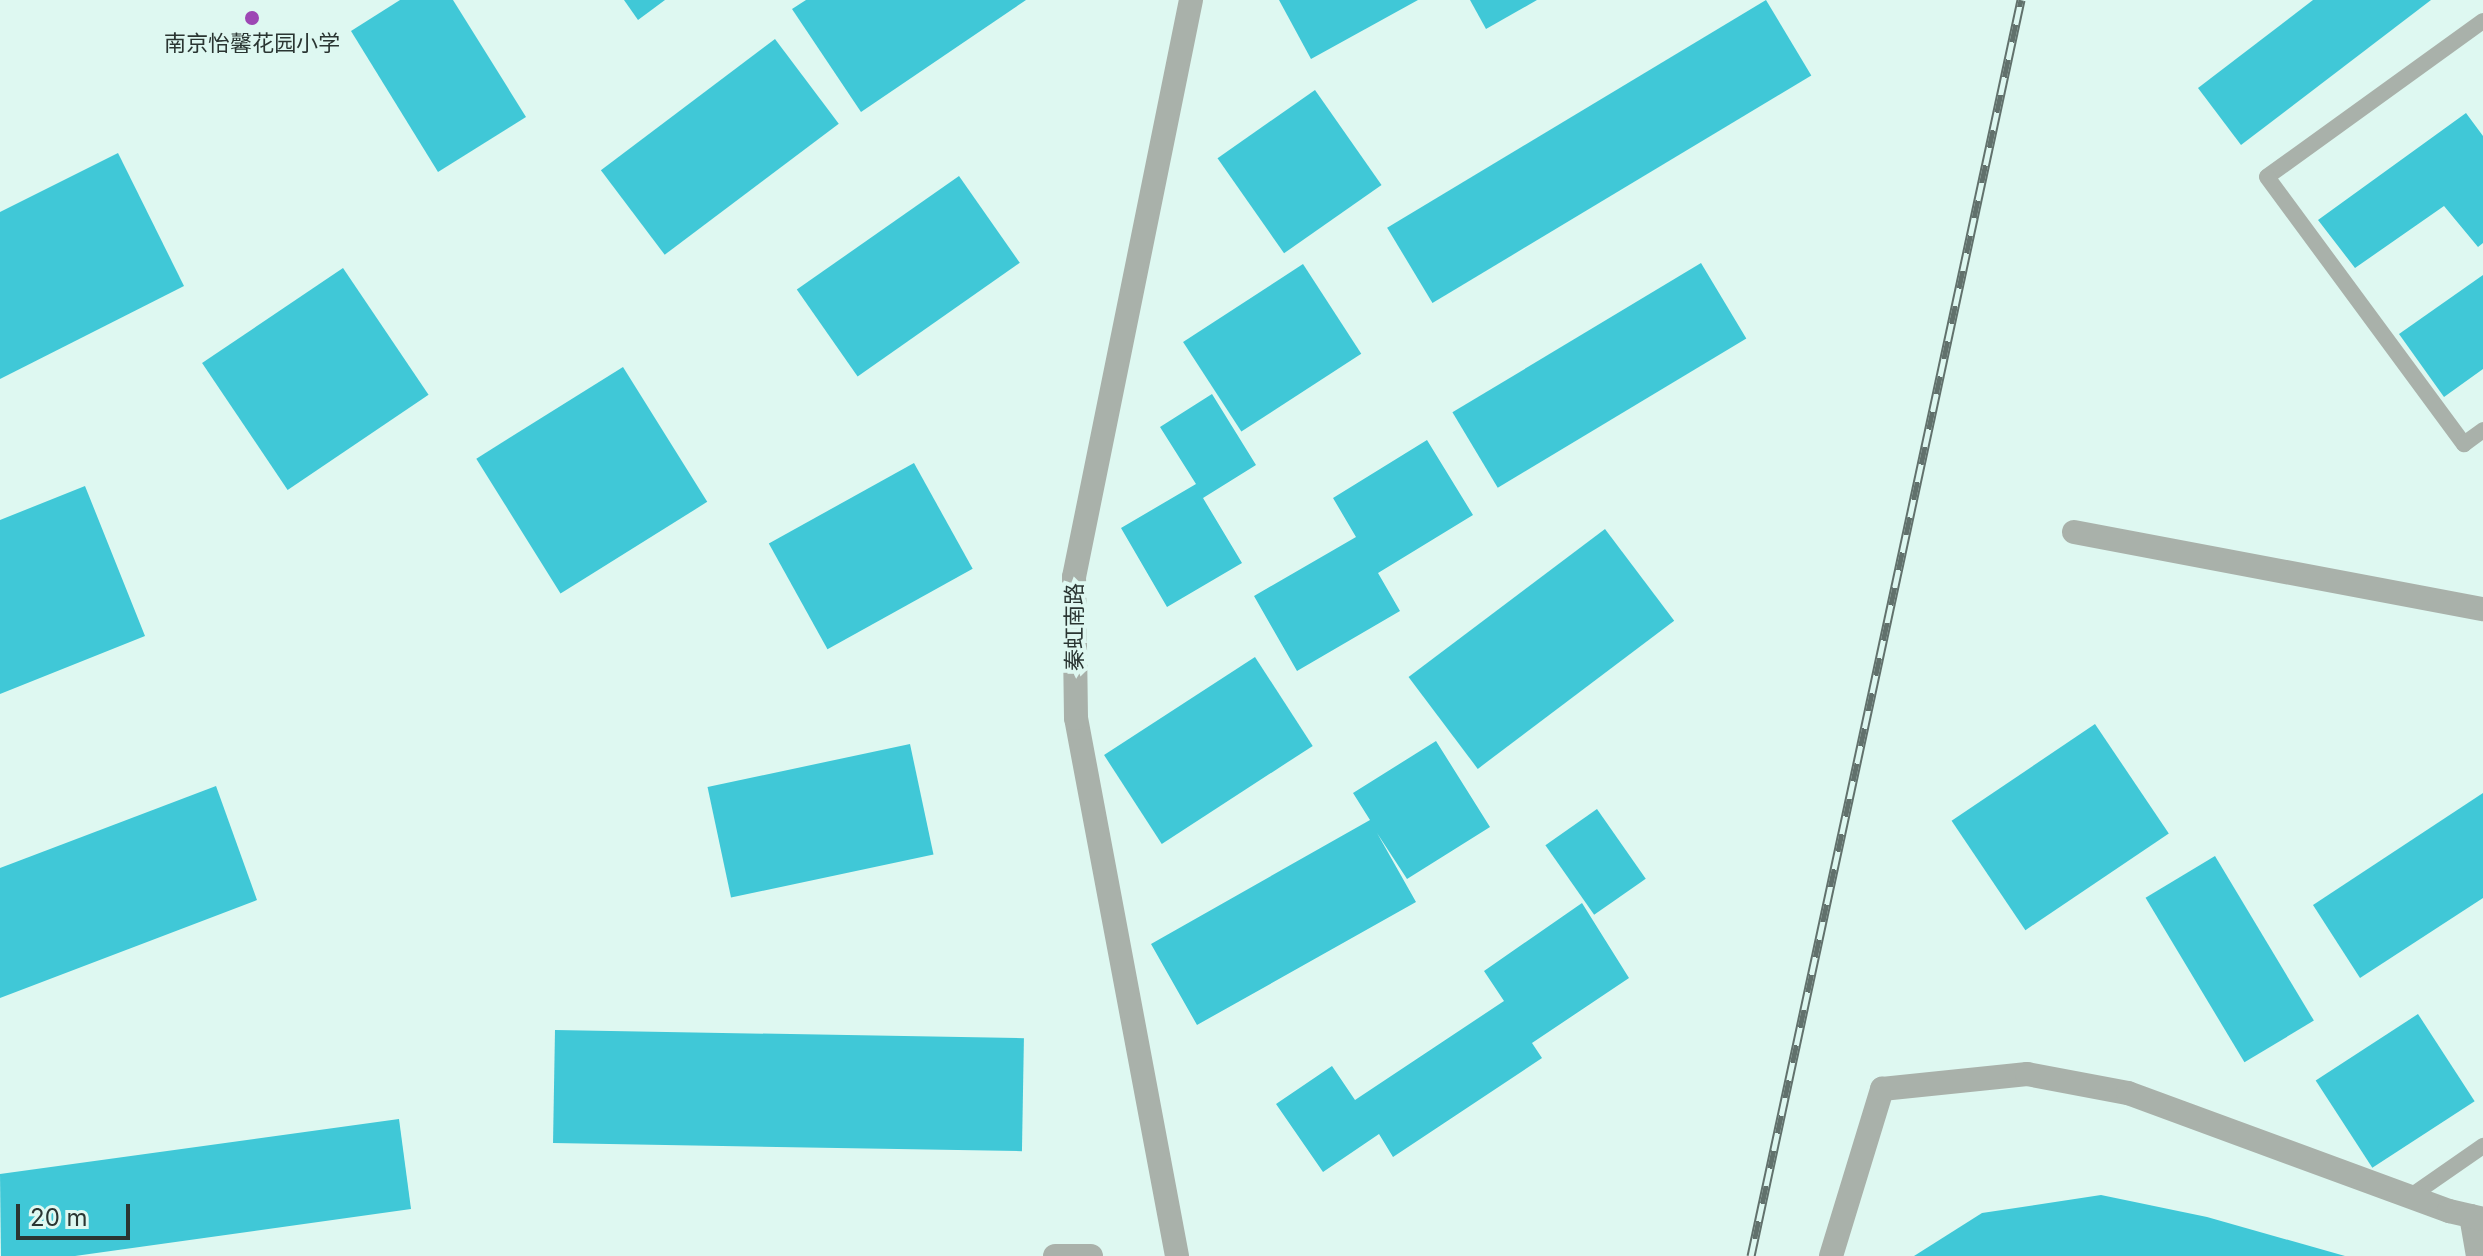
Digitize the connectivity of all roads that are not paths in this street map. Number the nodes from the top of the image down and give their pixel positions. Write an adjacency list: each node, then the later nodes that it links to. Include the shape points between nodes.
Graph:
1 (1191, 0): 11 (street, 秦虹南路, via 1074,577 1076,718)
2 (2483, 21): 3 (lane, via 2267,177 2464,444)
3 (2483, 430)
4 (2074, 532): 5 (street)
5 (2483, 609)
6 (2483, 1146): 7 (lane)
7 (2411, 1196): 8 (street); 12 (street, via 2128,1093 2027,1074 1882,1089)
8 (2477, 1218): 13 (street)
9 (1055, 1256): 10 (street)
10 (1091, 1256)
11 (1177, 1256)
12 (1831, 1256)
13 (2478, 1256)

